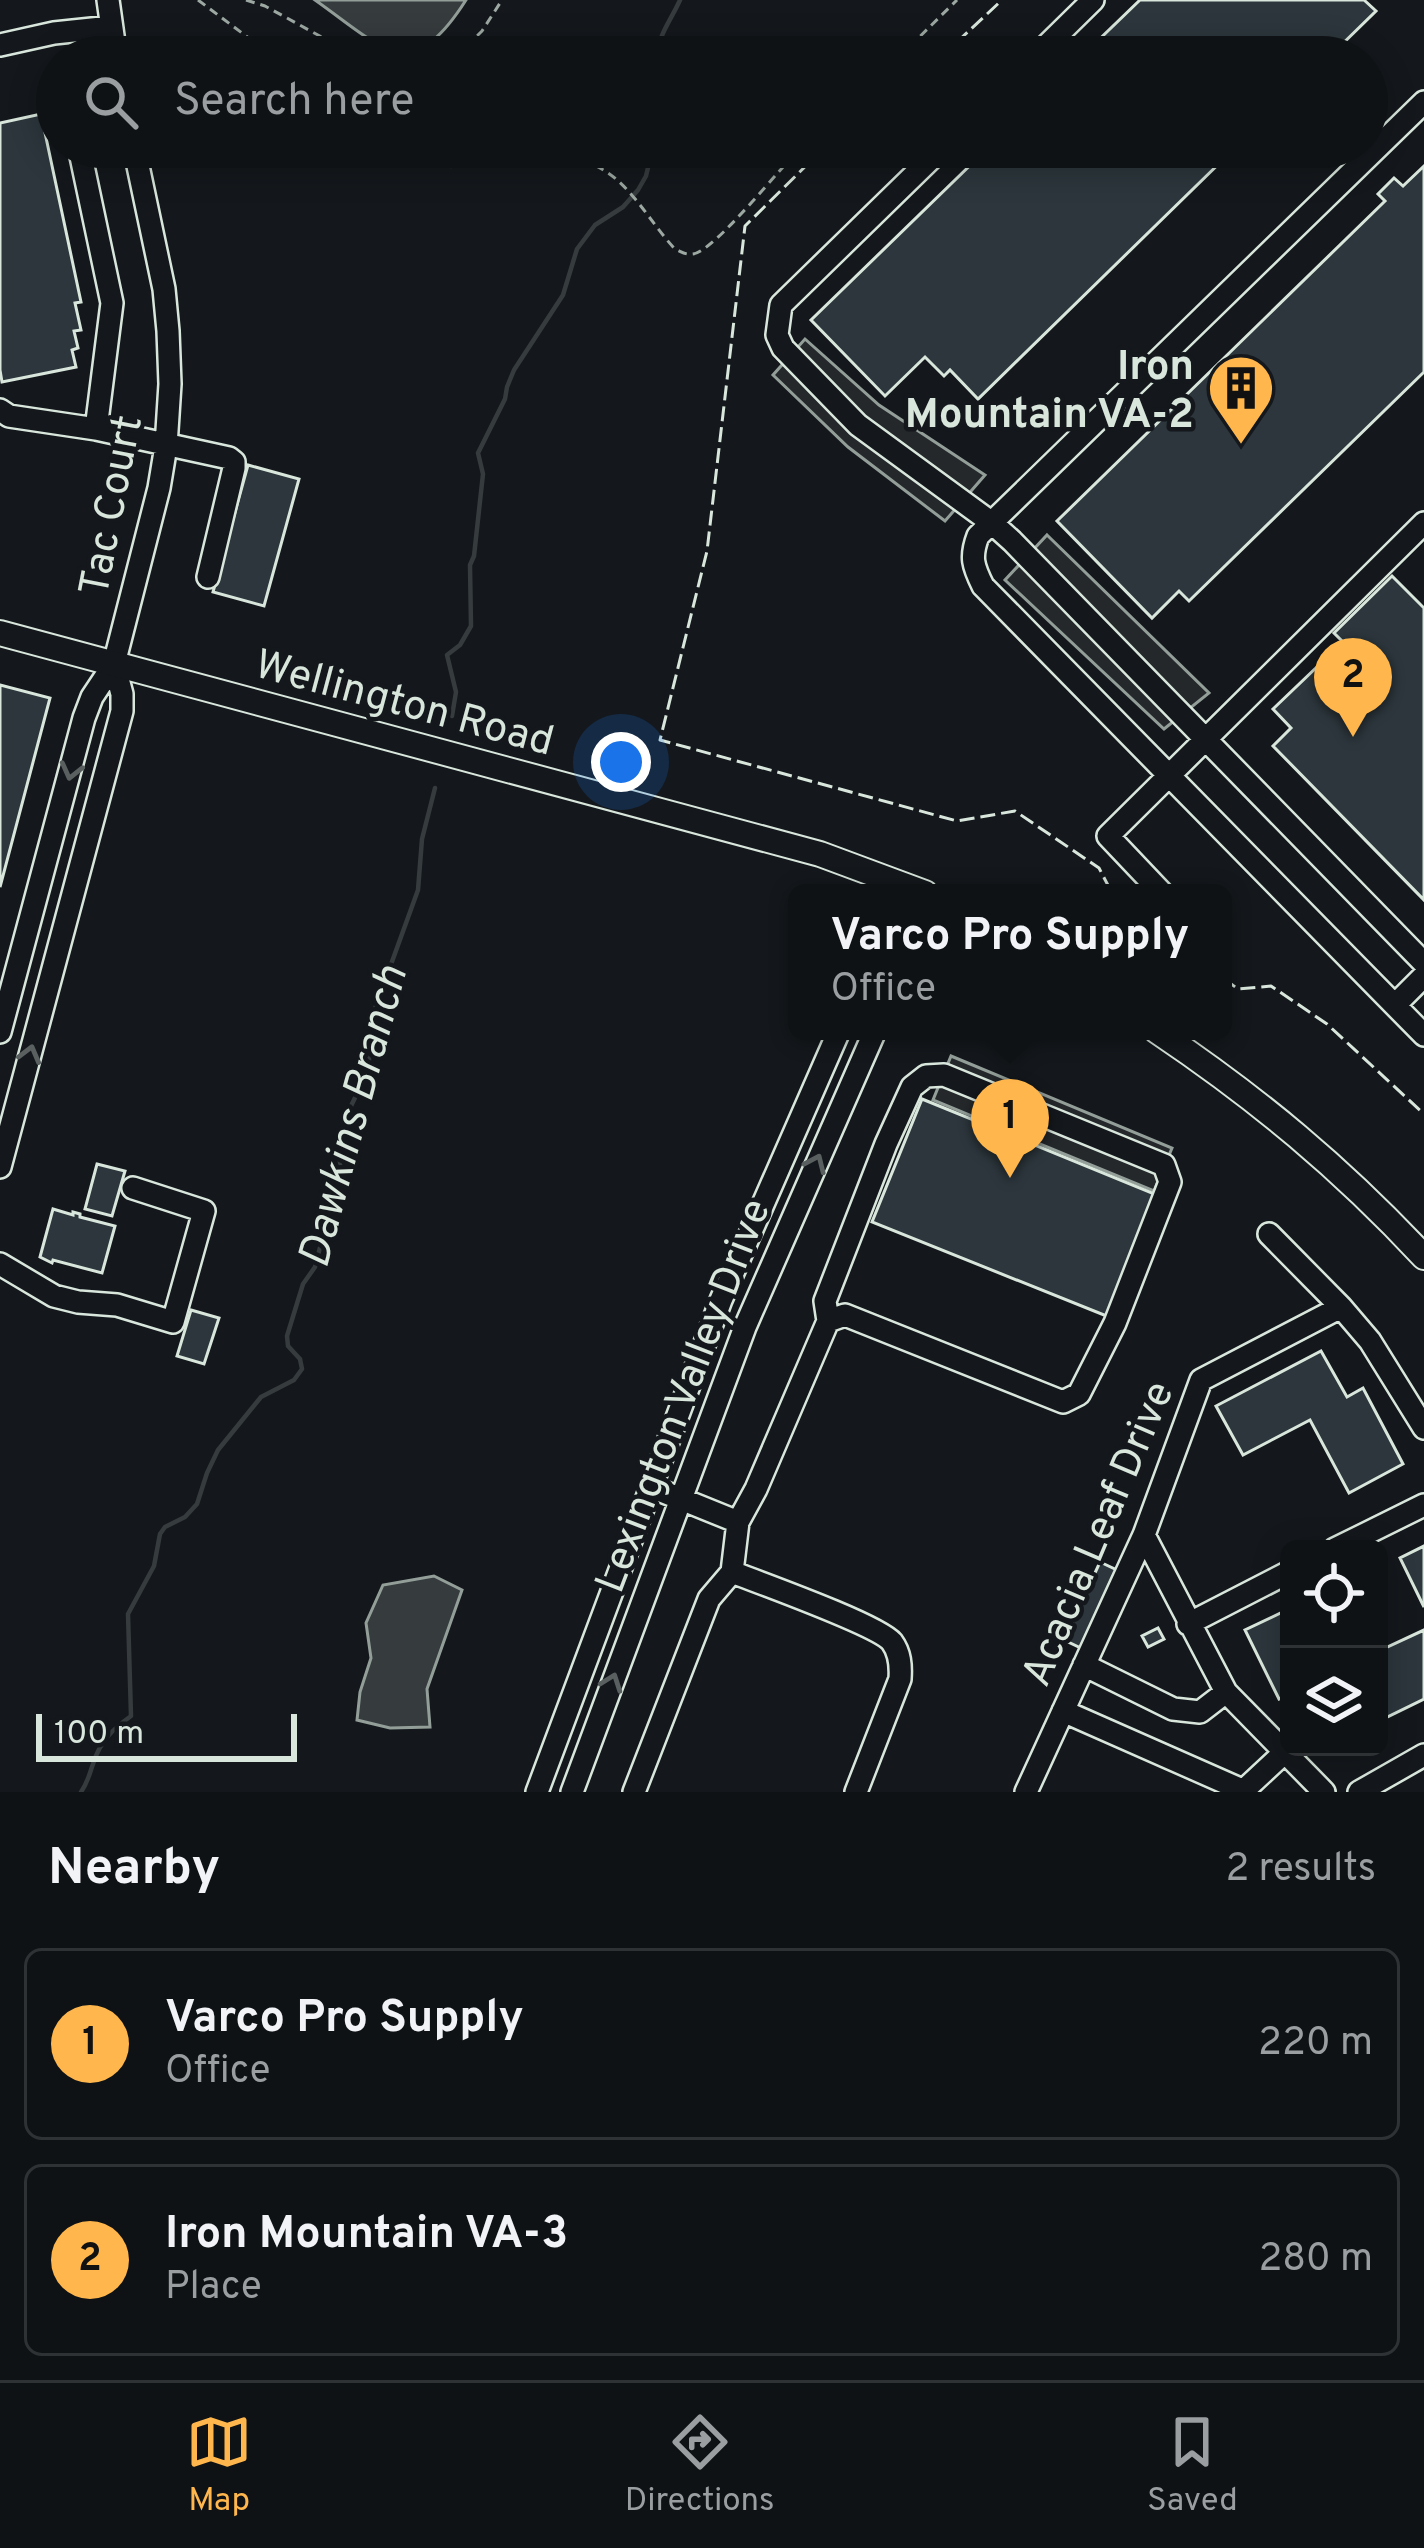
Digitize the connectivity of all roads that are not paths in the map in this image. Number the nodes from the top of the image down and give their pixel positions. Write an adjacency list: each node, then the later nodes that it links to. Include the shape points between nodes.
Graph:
1 (108, 0): 3 (street)
2 (1093, 0): 8 (street)
3 (111, 27): 4 (street); 7 (street)
4 (54, 33): 5 (street); 6 (street)
5 (40, 36)
6 (55, 36)
7 (112, 36)
8 (1056, 36)
9 (36, 37): 10 (street)
10 (0, 45)
11 (1424, 101): 12 (street)
12 (1388, 136)
13 (83, 168): 18 (street, via 112,303)
14 (138, 168): 19 (street, Tac Court, via 164,289)
15 (922, 168): 20 (street, via 782,305 777,335 858,424)
16 (1355, 168): 20 (street)
17 (0, 410): 18 (street)
18 (96, 429): 19 (street)
19 (166, 446): 22 (street, via 234,462); 24 (street, Tac Court)
20 (992, 523): 25 (street); 26 (street, via 972,552 983,586)
21 (1424, 523): 25 (street)
22 (208, 577)
23 (0, 633): 24 (main road, Wellington Road)
24 (114, 664): 27 (main road, Wellington Road, via 820,854); 32 (street, one-way to 32, via 85,718); 37 (street, one-way to 24, via 122,711)
25 (1205, 738): 26 (street); 29 (street)
26 (1169, 773): 28 (street, via 1108,836); 31 (street)
27 (900, 884)
28 (1153, 884)
29 (1424, 963)
30 (1424, 976): 31 (street)
31 (1395, 1005): 33 (street)
32 (0, 1032)
33 (1424, 1035)
34 (835, 1040): 45 (street, Lexington Valley Drive)
35 (871, 1040): 46 (street, Lexington Valley Drive, one-way to 35)
36 (1169, 1040): 40 (main road, via 1289,1126)
37 (0, 1167)
38 (133, 1187): 41 (street, via 204,1210 173,1322 54,1296)
39 (1269, 1234): 42 (street)
40 (1424, 1257)
41 (0, 1264)
42 (1341, 1307): 44 (street); 49 (street, Acacia Leaf Drive, via 1202,1380)
43 (828, 1321): 43 (street, via 825,1301 886,1144 912,1087 926,1076 944,1075 1164,1165 1170,1182 1115,1323 1079,1394 1063,1402 845,1315); 48 (street)
44 (1424, 1428)
45 (649, 1486): 46 (street); 62 (street, Lexington Valley Drive)
46 (680, 1497): 48 (street); 63 (street, Lexington Valley Drive, one-way to 46)
47 (1424, 1505): 50 (street)
48 (739, 1522): 51 (street)
49 (1144, 1535): 53 (street); 54 (street, Acacia Leaf Drive)
50 (1353, 1540)
51 (732, 1572): 64 (street, via 709,1599); 65 (street, via 890,1639 900,1679)
52 (1280, 1577): 53 (street)
53 (1188, 1624): 55 (street)
54 (1084, 1665): 55 (street, via 1174,1708 1200,1712); 56 (street, Acacia Leaf Drive)
55 (1226, 1692): 57 (street)
56 (1063, 1711): 61 (street); 66 (street, Acacia Leaf Drive)
57 (1280, 1747)
58 (1424, 1755): 68 (street)
59 (1281, 1756): 61 (street)
60 (1289, 1756): 67 (street)
61 (1242, 1791)
62 (537, 1792)
63 (572, 1792)
64 (634, 1792)
65 (856, 1792)
66 (1025, 1792)
67 (1324, 1792)
68 (1359, 1792)

